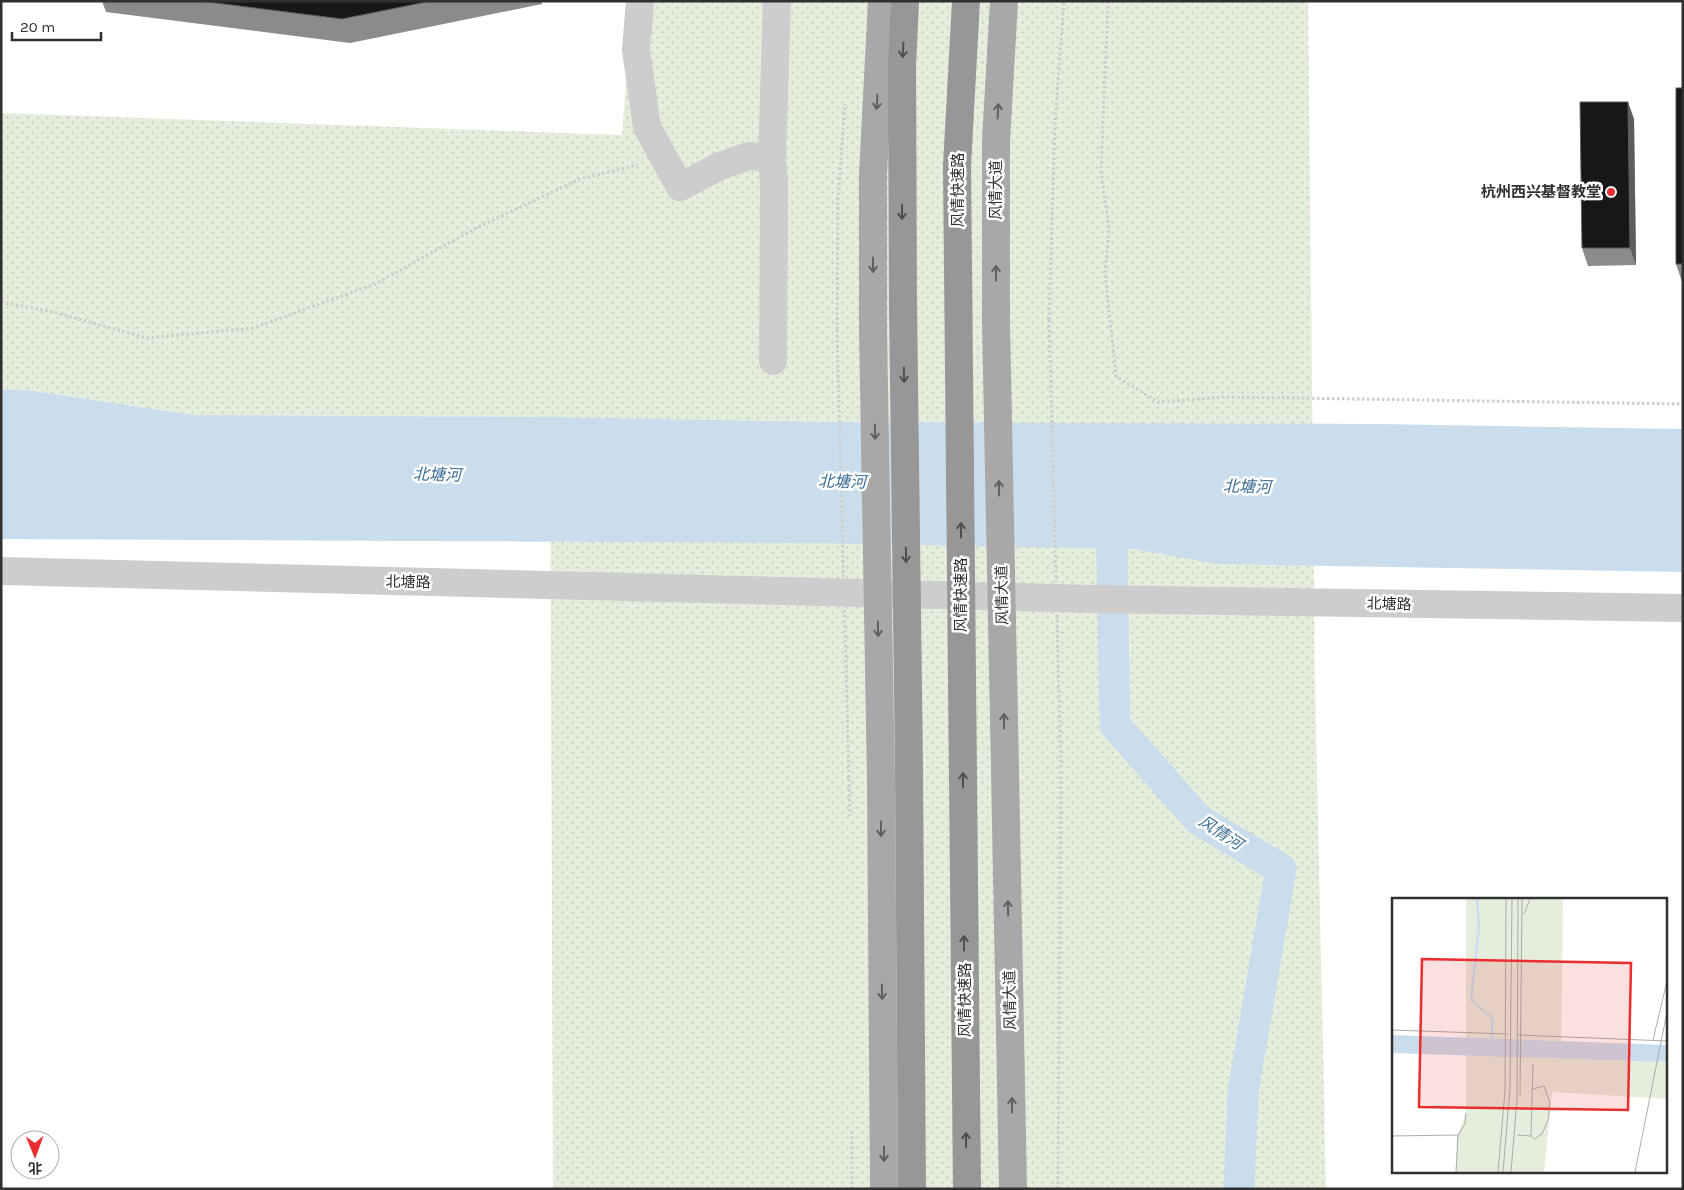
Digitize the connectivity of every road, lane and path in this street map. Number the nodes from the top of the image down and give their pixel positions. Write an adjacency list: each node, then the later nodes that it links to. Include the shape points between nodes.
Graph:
1 (640, 1): 10 (street, via 636,50 646,127)
2 (777, 1): 9 (street)
3 (882, 1): 18 (main road, one-way to 18, bridge, via 873,174 873,331)
4 (906, 1): 19 (highway, one-way to 19, bridge, via 902,67 903,276)
5 (966, 1): 20 (highway, 风情快速路, one-way to 5, bridge, via 957,166)
6 (1004, 1): 21 (main road, 风情大道, one-way to 6, bridge, via 996,322 996,141)
7 (1064, 1): 22 (path, bridge, via 1055,122 1049,320 1061,769)
8 (1108, 1): 14 (path, via 1101,172 1109,229 1105,273 1116,376 1158,402 1225,397)
9 (772, 158): 10 (street, via 749,156 720,166 680,187); 13 (street)
10 (664, 159): 11 (path, via 580,179 476,228 375,284 253,328 147,338 53,312)
11 (1, 302)
12 (837, 330): 17 (path, bridge)
13 (773, 361)
14 (1683, 404)
15 (1, 571): 16 (street, 北塘路, via 1094,599)
16 (1683, 608)
17 (849, 779)
18 (884, 1189)
19 (912, 1189)
20 (967, 1189)
21 (1013, 1189)
22 (1058, 1189)

